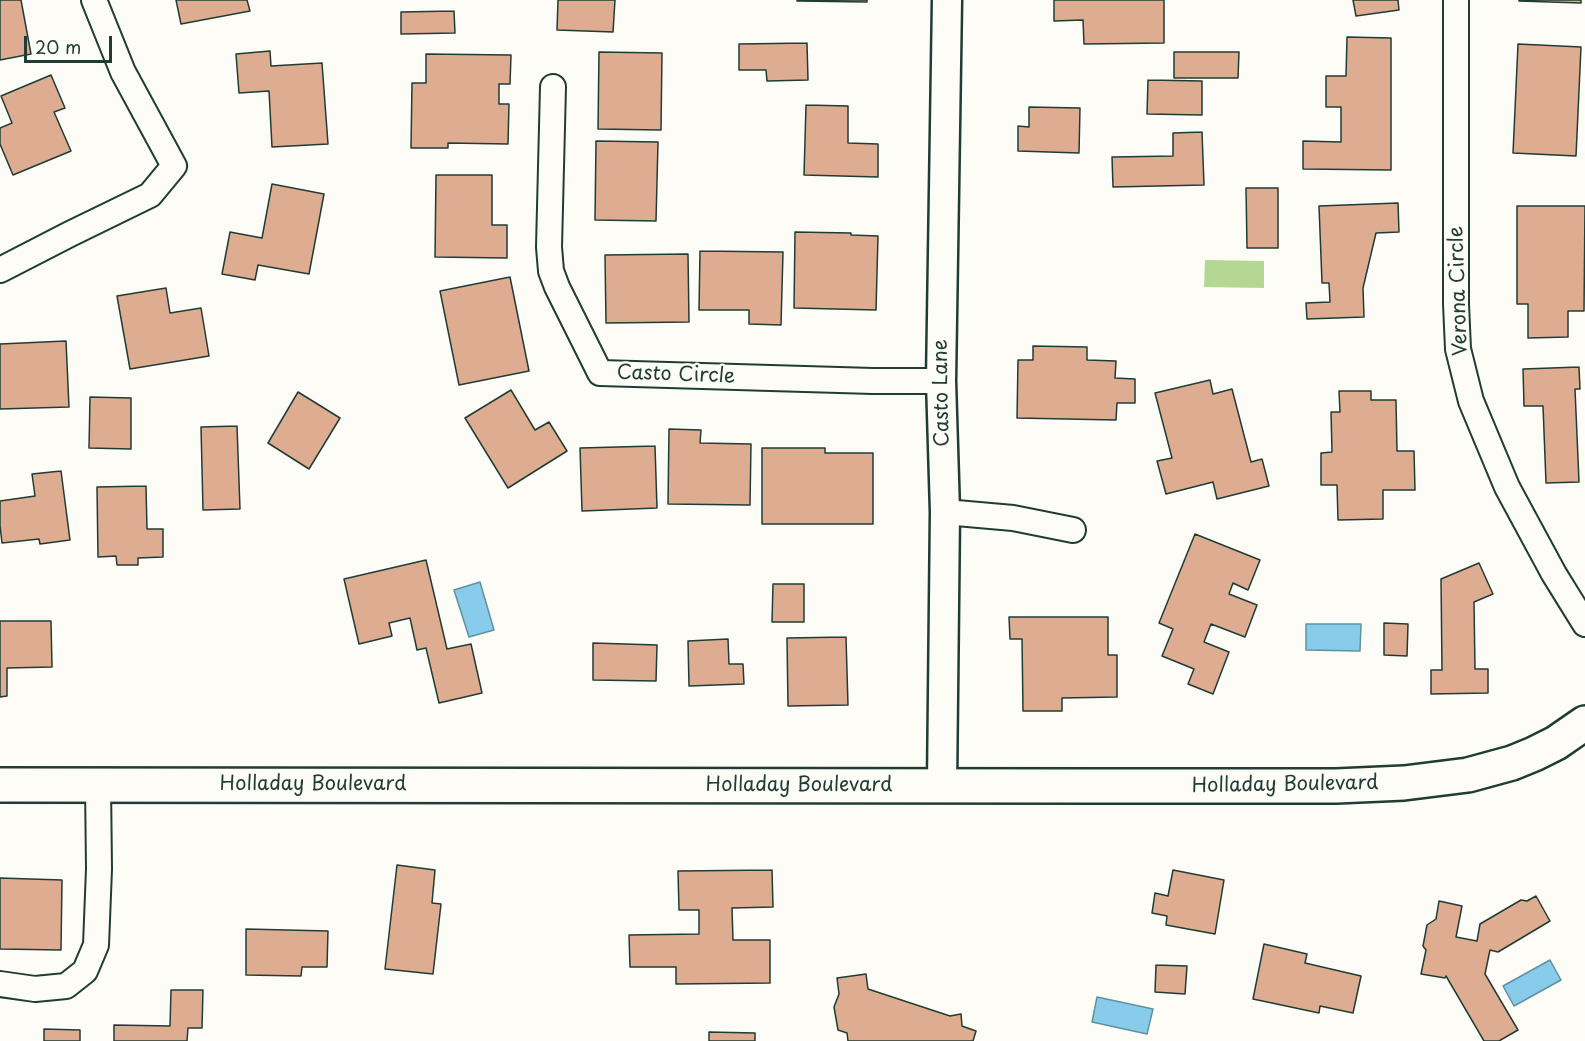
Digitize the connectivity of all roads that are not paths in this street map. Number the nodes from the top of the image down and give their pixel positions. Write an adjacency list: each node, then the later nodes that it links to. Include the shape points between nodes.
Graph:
1 (94, 0): 5 (street, via 123,72 174,166 150,195)
2 (947, 0): 6 (street, Casto Lane)
3 (1456, 0): 9 (street, Verona Circle, via 1458,349 1471,401 1507,487)
4 (552, 87): 6 (street, Casto Circle, via 550,271 600,373)
5 (0, 270)
6 (941, 381): 7 (street, Casto Lane)
7 (945, 512): 8 (street, via 1012,518); 13 (street, Casto Lane)
8 (1073, 530)
9 (1585, 624)
10 (1585, 723): 13 (main road, Holladay Boulevard, via 1556,743 1512,763 1468,775 1418,782 1336,786)
11 (98, 784): 12 (main road, Holladay Boulevard); 13 (main road, Holladay Boulevard); 14 (street, via 96,945 85,971 66,986)
12 (0, 785)
13 (942, 785)
14 (0, 984)

